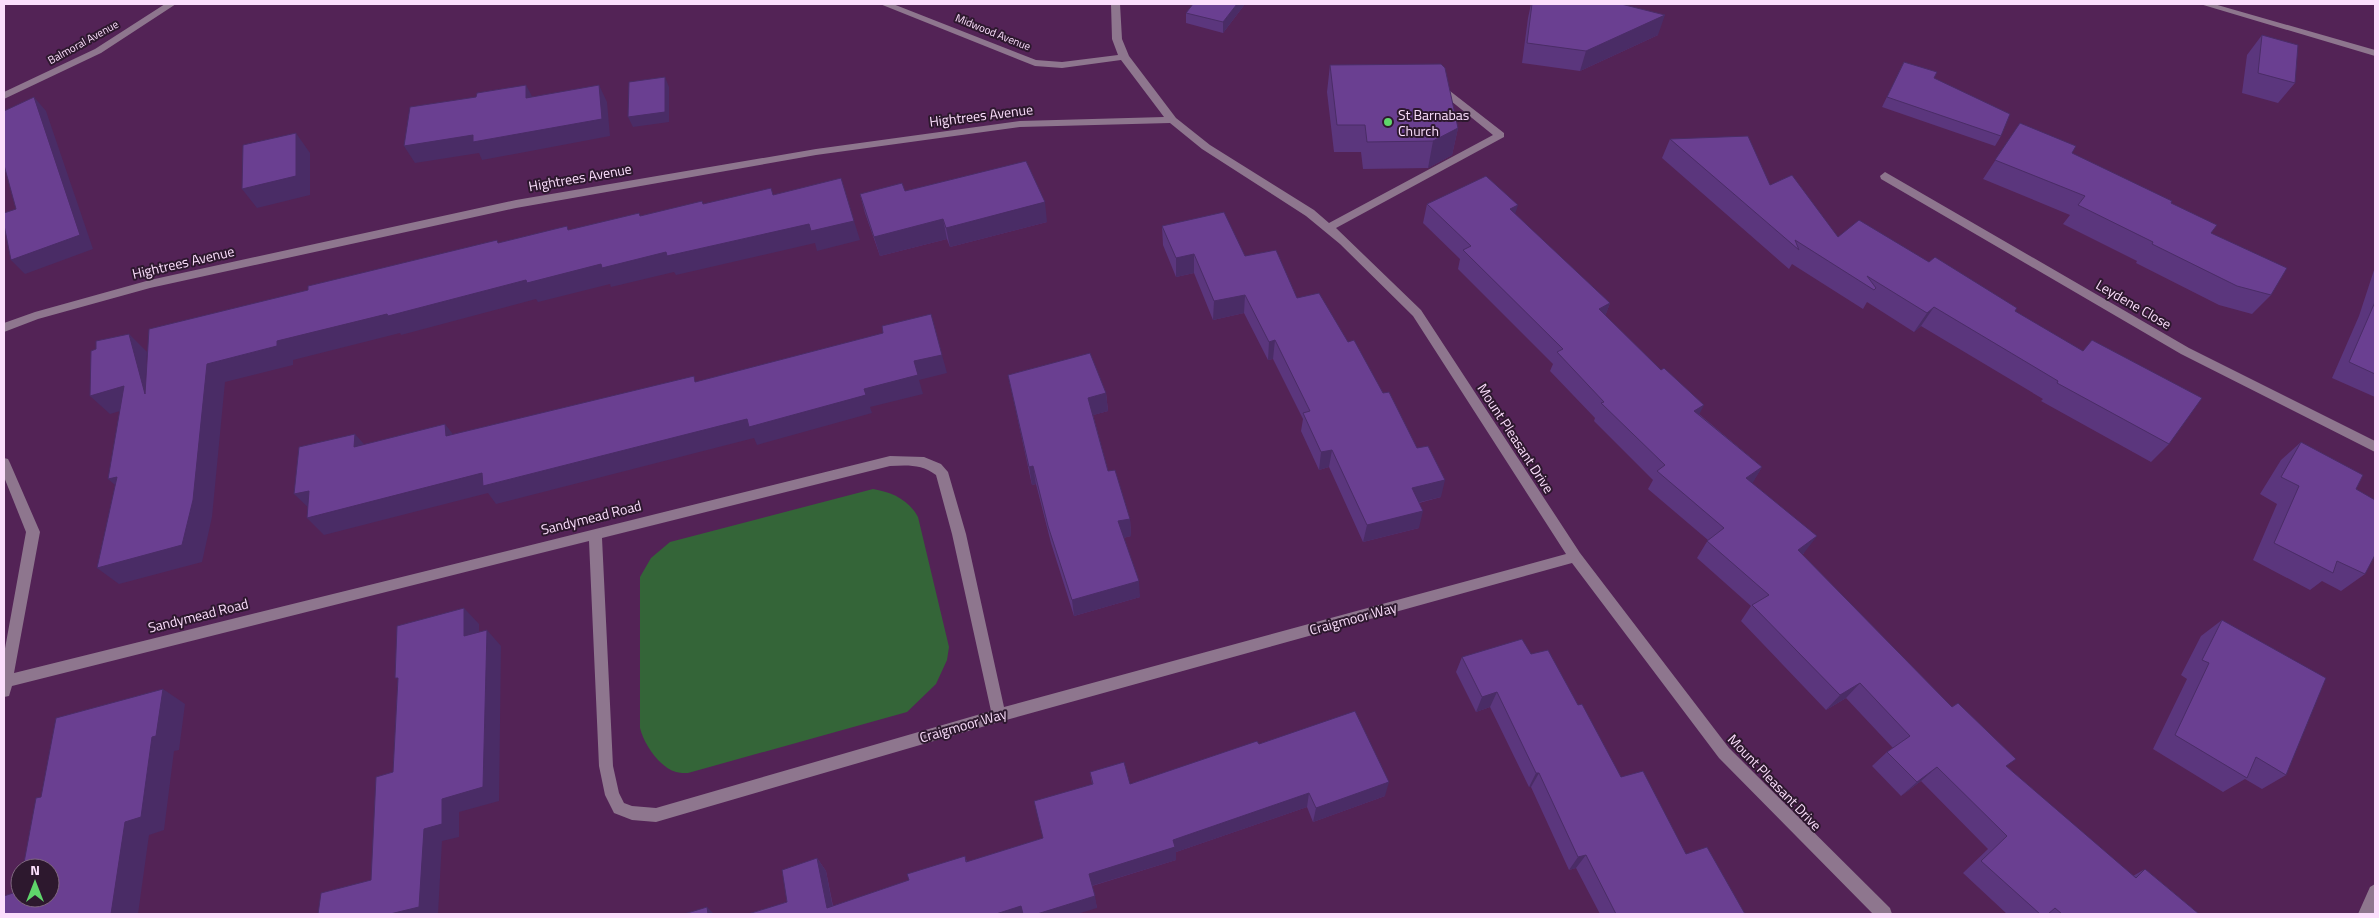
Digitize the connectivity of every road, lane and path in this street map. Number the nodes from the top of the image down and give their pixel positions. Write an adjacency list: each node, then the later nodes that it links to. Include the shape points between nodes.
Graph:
1 (171, 4): 8 (street, Balmoral Avenue, via 98,51)
2 (886, 4): 6 (street, Midwood Avenue, via 1035,63 1062,66)
3 (1116, 4): 6 (street, Mount Pleasant Drive, via 1117,39)
4 (2205, 4): 5 (street)
5 (2375, 53)
6 (1124, 57): 9 (street, Mount Pleasant Drive)
7 (1426, 76): 11 (street, via 1500,134)
8 (4, 96)
9 (1172, 120): 11 (street, Mount Pleasant Drive, via 1206,147 1310,213); 12 (street, Hightrees Avenue, via 1020,124 816,152 526,202 150,284 35,316)
10 (1885, 176): 13 (street, Leydene Close, via 2184,350)
11 (1328, 228): 16 (street, Mount Pleasant Drive, via 1417,313)
12 (4, 328)
13 (2375, 447)
14 (4, 464): 17 (street, via 33,532)
15 (595, 532): 17 (street, Sandymead Road); 18 (street, Sandymead Road, via 890,461 913,460 936,467 942,472 959,534); 18 (street, Craigmoor Way, via 606,766 612,795 619,808 656,815)
16 (1575, 557): 18 (street, Craigmoor Way); 20 (street, Mount Pleasant Drive, via 1724,753)
17 (5, 686)
18 (999, 715)
19 (2375, 892): 21 (street)
20 (1884, 914)
21 (2366, 914)

